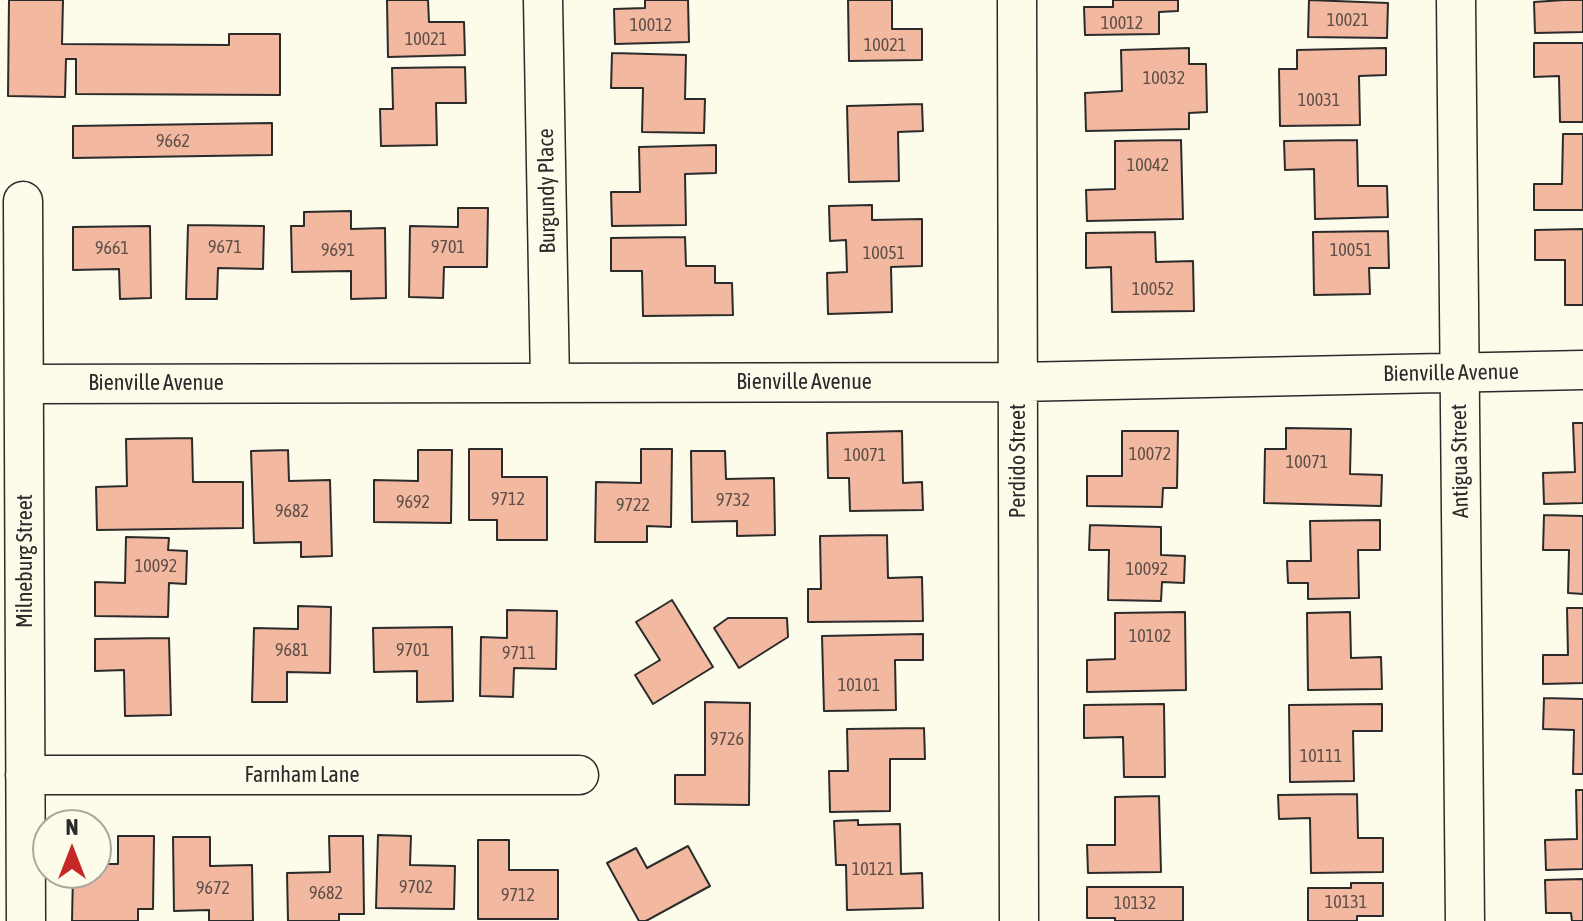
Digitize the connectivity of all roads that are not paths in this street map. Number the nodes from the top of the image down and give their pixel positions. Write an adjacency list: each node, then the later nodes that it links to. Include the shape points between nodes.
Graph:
1 (543, 0): 8 (street, Burgundy Place)
2 (1017, 0): 7 (street, Perdido Street)
3 (1456, 0): 6 (street, Antigua Street)
4 (23, 201): 9 (street, Milneburg Street)
5 (1583, 370): 6 (street, Bienville Avenue)
6 (1459, 372): 7 (street, Bienville Avenue); 14 (street, Antigua Street)
7 (1017, 382): 8 (street, Bienville Avenue); 13 (street, Perdido Street)
8 (550, 383): 9 (street, Bienville Avenue)
9 (24, 384): 10 (street, Milneburg Street)
10 (25, 775): 11 (street, Farnham Lane); 12 (street, Milneburg Street)
11 (579, 775)
12 (26, 921)
13 (1019, 921)
14 (1465, 921)

